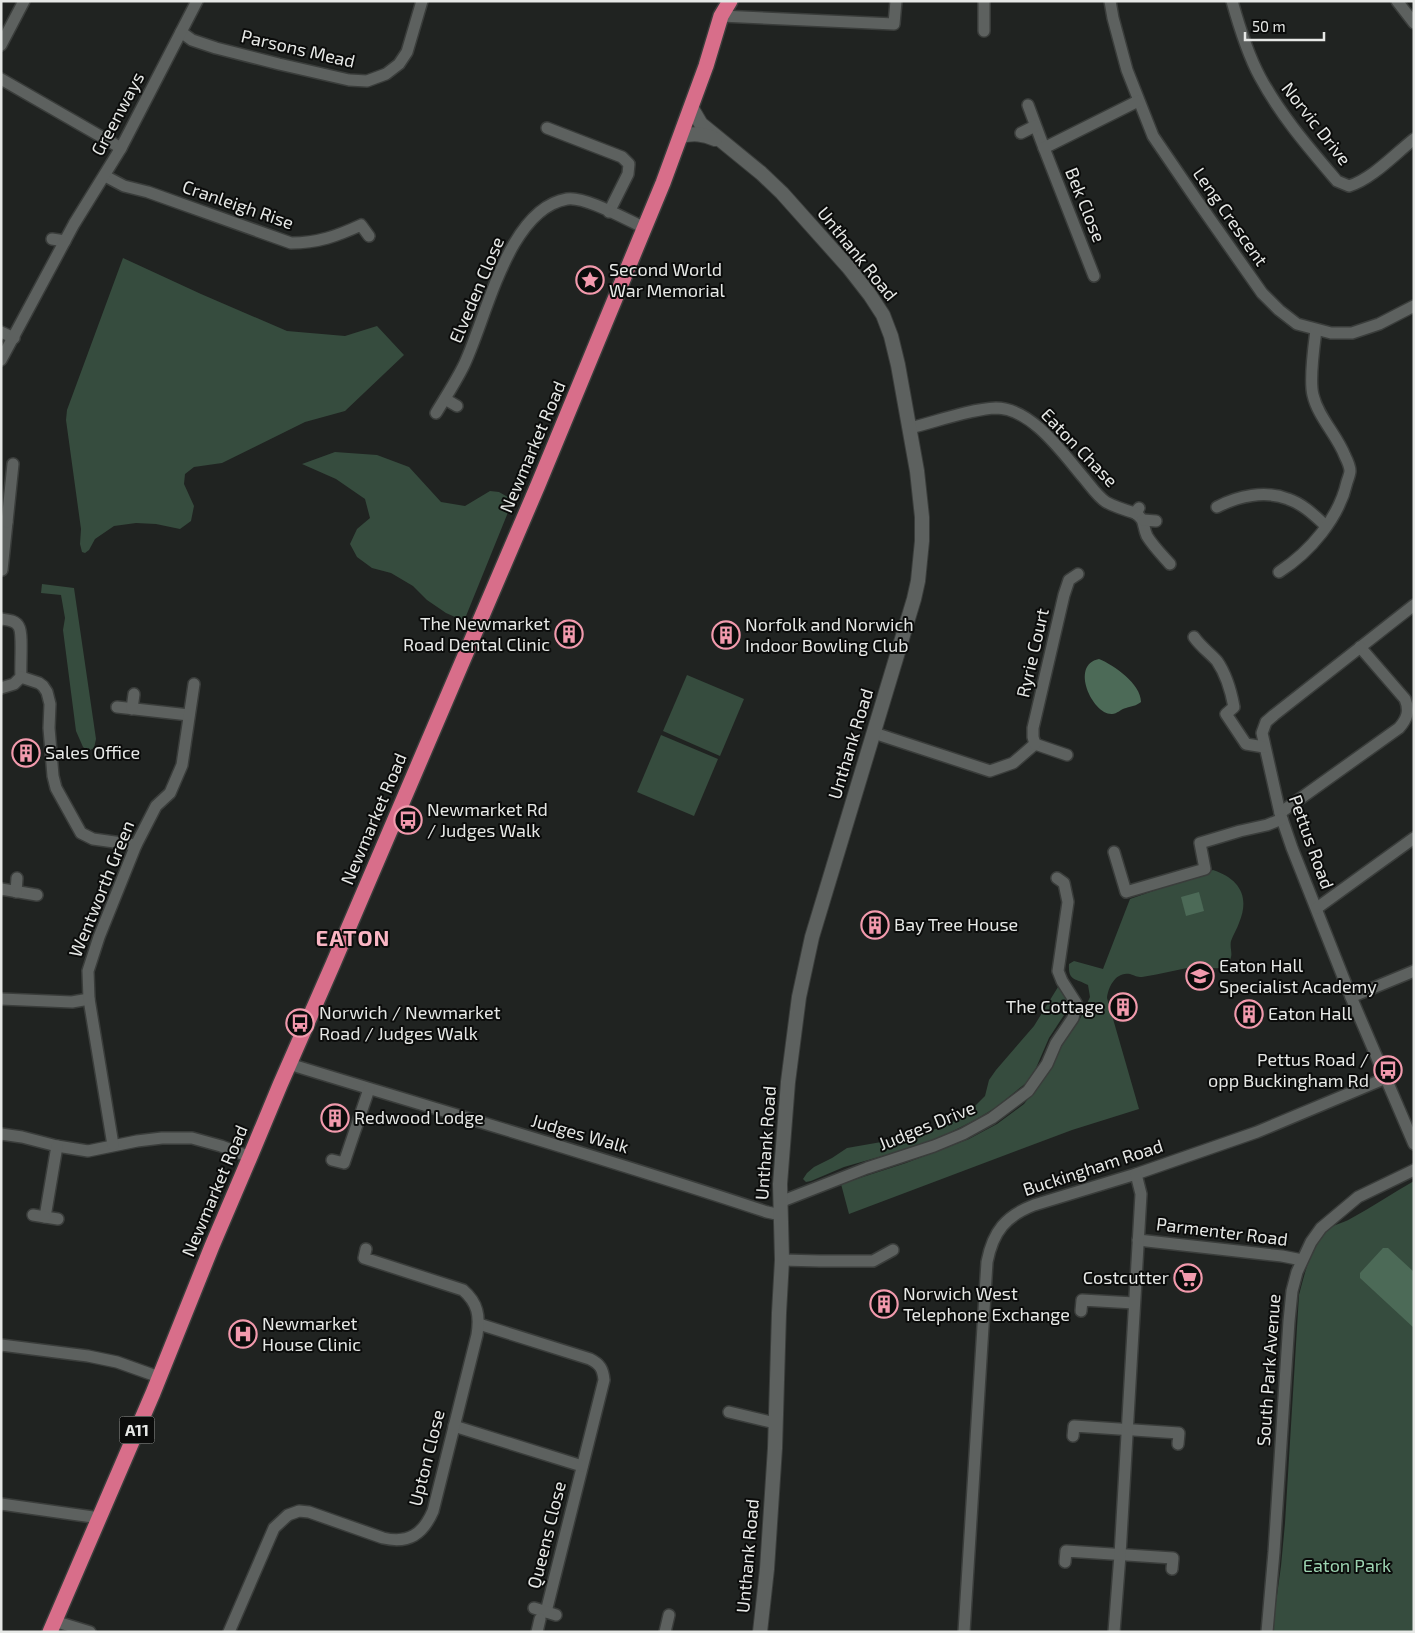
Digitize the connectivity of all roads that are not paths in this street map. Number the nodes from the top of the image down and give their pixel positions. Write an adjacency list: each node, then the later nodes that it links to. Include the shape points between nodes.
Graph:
1 (24, 1): 14 (street)
2 (197, 1): 13 (street, Greenways)
3 (422, 1): 13 (street, Parsons Mead, via 399,64 386,74 367,81 350,80 216,48 192,40)
4 (730, 1): 10 (highway, Newmarket Road / A11)
5 (896, 1): 10 (street, via 894,24)
6 (984, 1): 12 (street)
7 (1110, 1): 16 (street, Leng Crescent, via 1120,46)
8 (1232, 1): 23 (street, Norvic Drive, via 1249,51 1270,94 1291,126 1337,181 1349,186 1358,184)
9 (1398, 1): 11 (street)
10 (719, 9): 18 (highway, Newmarket Road / A11)
11 (1414, 23)
12 (984, 31)
13 (181, 32): 25 (street, Greenways)
14 (1, 45)
15 (1, 80): 25 (street)
16 (1138, 101): 26 (street); 35 (street, Leng Crescent, via 1160,148 1262,293 1297,324)
17 (1028, 105): 19 (street, Bek Close)
18 (691, 107): 22 (highway, Newmarket Road / A11); 24 (street, Unthank Road, via 701,124)
19 (1035, 126): 21 (street); 26 (street, Bek Close)
20 (547, 128): 28 (street, via 622,157 629,164 628,174)
21 (1021, 133)
22 (681, 136): 24 (street, Unthank Road, via 701,134); 29 (highway, Newmarket Road / A11)
23 (1414, 138)
24 (721, 141): 42 (street, Unthank Road, via 782,193 849,268 878,306 891,336)
25 (121, 148): 27 (street, Greenways)
26 (1044, 148): 33 (street, Bek Close)
27 (105, 176): 30 (street, Cranleigh Rise, via 133,189 291,243 328,239 361,223); 32 (street, Greenways)
28 (609, 212): 29 (street, Elveden Close); 39 (street, Elveden Close, via 590,203 568,199 547,206 531,219 516,239 463,367)
29 (644, 228): 82 (highway, Newmarket Road / A11, via 538,485)
30 (369, 236)
31 (52, 239): 32 (street)
32 (65, 241): 37 (street, Greenways)
33 (1094, 276)
34 (1414, 306): 35 (street, Leng Crescent, via 1380,324 1352,333)
35 (1316, 330): 48 (street, via 1312,394 1345,455 1350,471 1340,503)
36 (1, 332): 37 (street)
37 (14, 338): 38 (street, Greenways)
38 (1, 360)
39 (445, 399): 40 (street); 41 (street, Elveden Close)
40 (457, 406)
41 (436, 413)
42 (910, 428): 45 (street, Eaton Chase, via 972,412 995,408 1012,410 1038,427 1105,501); 64 (street, Unthank Road, via 922,517 920,562 914,599)
43 (13, 464): 47 (street)
44 (1217, 508): 48 (street, via 1240,497 1276,495 1300,505)
45 (1139, 514): 46 (street, Eaton Chase); 49 (street, via 1153,545)
46 (1156, 521)
47 (4, 522): 50 (street)
48 (1326, 526): 51 (street, via 1294,563)
49 (1170, 564)
50 (2, 570)
51 (1279, 572)
52 (1078, 574): 65 (street, Ryrie Court, via 1069,580 1064,595 1033,728)
53 (1414, 605): 56 (street, Pettus Road)
54 (1, 619): 57 (street, via 19,626 22,635)
55 (1195, 645): 66 (street, via 1217,662 1230,687 1234,707 1226,714 1246,744)
56 (1360, 647): 66 (street, Pettus Road, via 1266,722 1262,733); 68 (street, via 1405,699 1408,706 1405,722)
57 (21, 676): 59 (street, via 14,684); 70 (street, via 39,683 47,692 53,776 56,788 81,833 93,839)
58 (194, 684): 63 (street, Wentworth Green)
59 (1, 688)
60 (134, 694): 62 (street)
61 (117, 707): 62 (street)
62 (132, 708): 63 (street)
63 (189, 715): 70 (street, Wentworth Green, via 182,765 170,792 156,806)
64 (874, 733): 65 (street, via 990,771); 93 (street, Unthank Road, via 812,937 799,997 788,1082)
65 (1036, 744): 67 (street)
66 (1264, 747): 68 (street, Pettus Road)
67 (1067, 755)
68 (1281, 816): 71 (street, via 1267,825 1200,843 1205,869 1126,892); 77 (street, Pettus Road)
69 (1414, 838): 77 (street)
70 (136, 845): 81 (street, Wentworth Green, via 88,971)
71 (1114, 852)
72 (17, 878): 75 (street)
73 (1058, 878): 93 (street, Judges Drive, via 1064,883 1068,902 1058,971 1076,1003 1073,1018 1028,1091 992,1118 963,1134 867,1168)
74 (1, 889): 75 (street)
75 (16, 892): 76 (street)
76 (37, 895)
77 (1317, 908): 79 (street, Pettus Road)
78 (1414, 971): 79 (street)
79 (1351, 997): 83 (street, Pettus Road)
80 (1, 999): 81 (street, via 72,1002)
81 (88, 999): 87 (street, Wentworth Green)
82 (289, 1064): 84 (street, Judges Walk); 89 (highway, Newmarket Road / A11)
83 (1386, 1078): 86 (street, Pettus Road); 92 (street, Buckingham Road, via 1256,1132)
84 (369, 1089): 90 (street); 93 (street, Judges Walk, via 651,1173 767,1212)
85 (1, 1134): 88 (street)
86 (1414, 1144)
87 (113, 1145): 88 (street, via 88,1152); 89 (street, via 162,1138 192,1138)
88 (57, 1146): 95 (street)
89 (250, 1157): 106 (highway, Newmarket Road / A11)
90 (342, 1163)
91 (1414, 1170): 101 (street, South Park Avenue, via 1370,1190 1346,1206 1321,1228)
92 (1136, 1174): 97 (street, via 1141,1194); 128 (street, Buckingham Road, via 1020,1210 994,1236 987,1262)
93 (780, 1208): 100 (street, Unthank Road)
94 (33, 1215): 95 (street)
95 (45, 1217): 96 (street)
96 (58, 1219)
97 (1138, 1240): 101 (street, Parmenter Road); 103 (street)
98 (893, 1250): 100 (street, via 874,1266)
99 (364, 1258): 104 (street, Upton Close, via 463,1290 475,1303)
100 (782, 1260): 109 (street, Unthank Road)
101 (1302, 1260): 130 (street, South Park Avenue, via 1292,1291)
102 (1082, 1300): 103 (street)
103 (1134, 1304): 112 (street)
104 (479, 1324): 110 (street, Upton Close); 113 (street, Queens Close, via 598,1363 604,1380)
105 (1, 1345): 106 (street, via 110,1360)
106 (159, 1377): 115 (highway, Newmarket Road / A11)
107 (729, 1412): 109 (street)
108 (1180, 1421): 112 (street, via 1178,1438)
109 (775, 1423): 127 (street, Unthank Road, via 770,1529)
110 (454, 1426): 113 (street); 124 (street, Upton Close, via 433,1512 419,1532 396,1541 309,1512 288,1515 271,1535)
111 (1074, 1426): 112 (street)
112 (1126, 1430): 117 (street)
113 (582, 1466): 120 (street, Queens Close)
114 (1, 1504): 115 (street)
115 (100, 1518): 122 (highway, Newmarket Road / A11)
116 (1066, 1552): 117 (street)
117 (1120, 1555): 118 (street); 129 (street)
118 (1173, 1558)
119 (534, 1608): 120 (street, Queens Close)
120 (547, 1615): 125 (street)
121 (669, 1616): 126 (street)
122 (52, 1626): 123 (street)
123 (90, 1632)
124 (229, 1632)
125 (537, 1632)
126 (665, 1632)
127 (760, 1632)
128 (964, 1632)
129 (1114, 1632)
130 (1266, 1632)

